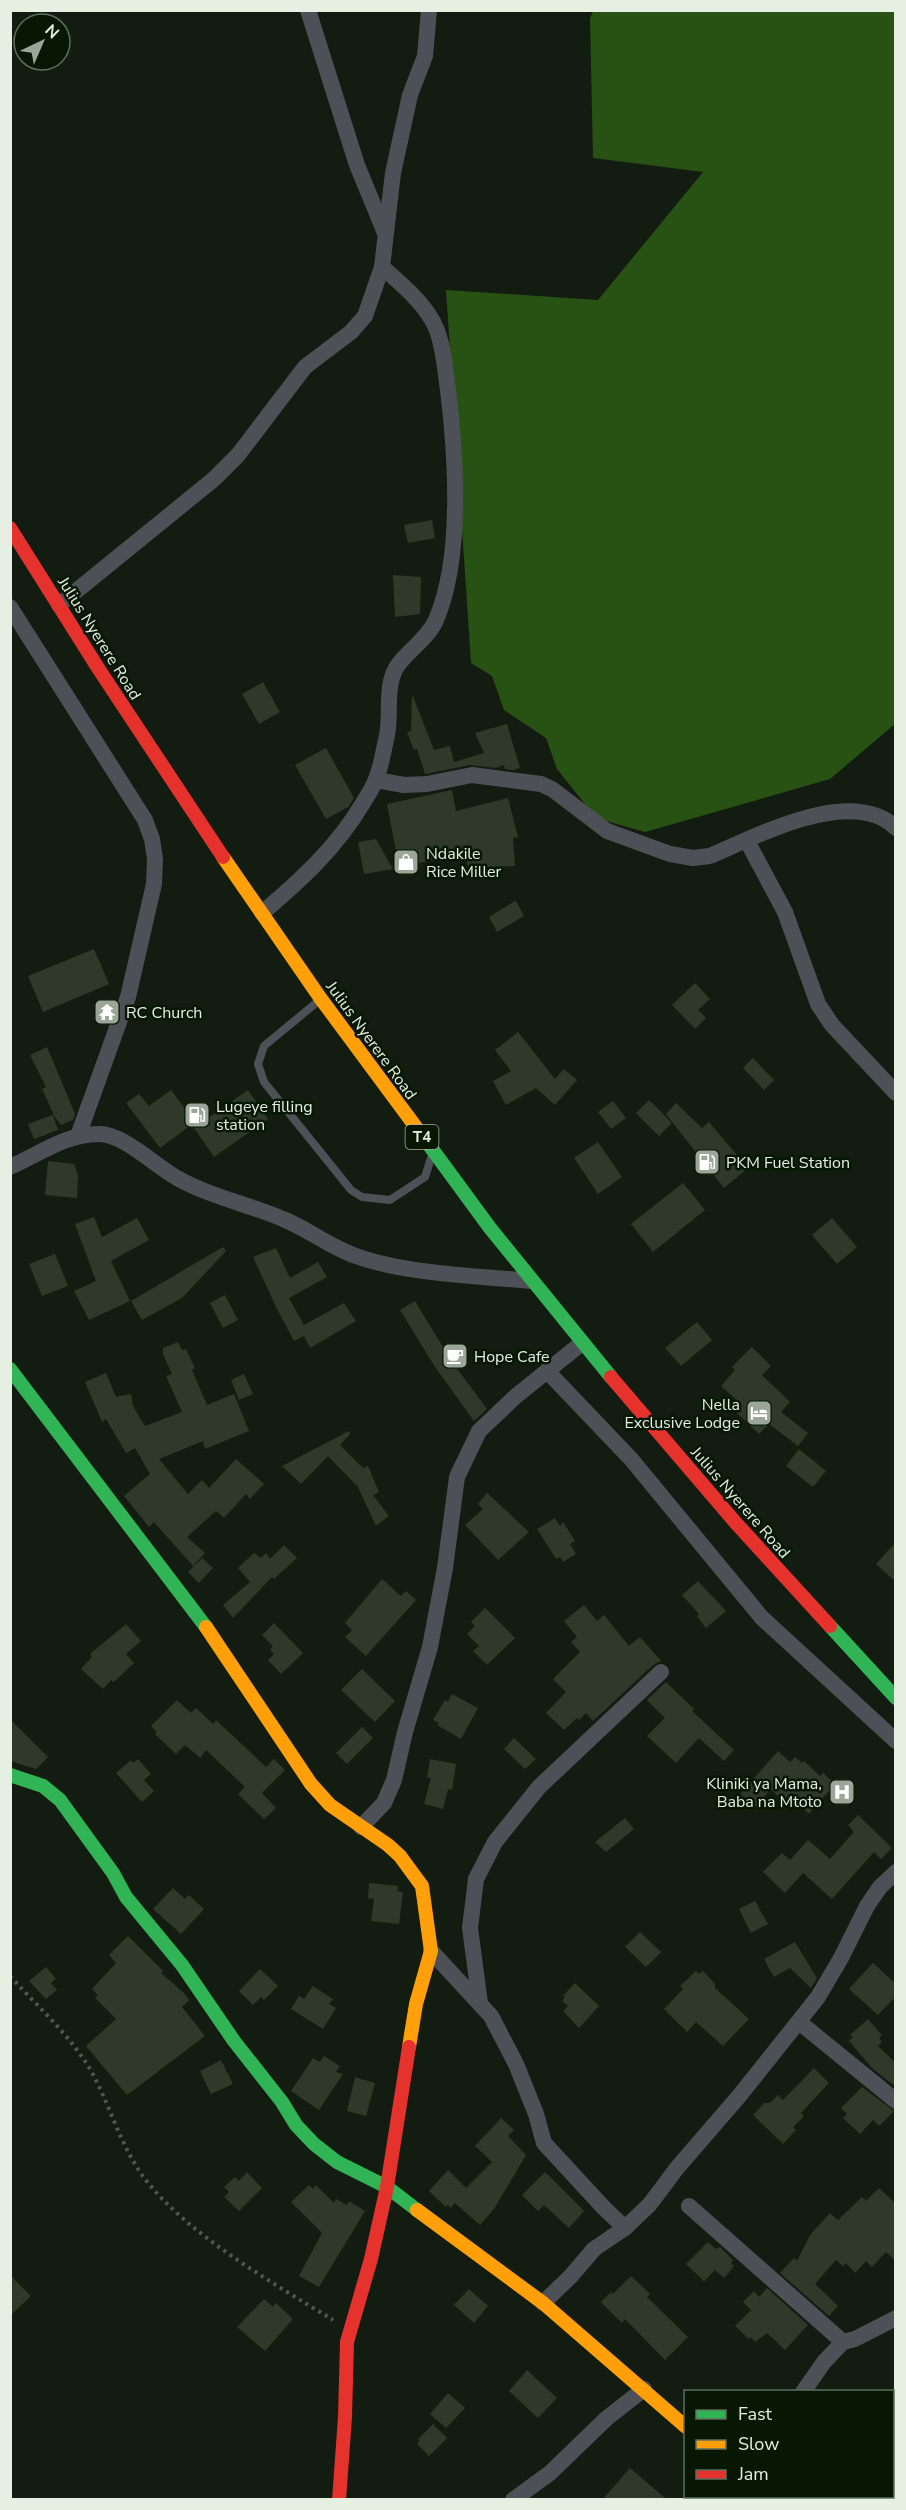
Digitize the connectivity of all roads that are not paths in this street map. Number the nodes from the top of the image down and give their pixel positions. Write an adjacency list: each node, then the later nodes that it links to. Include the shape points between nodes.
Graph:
1 (308, 10): 3 (street, via 357,165)
2 (429, 10): 3 (street, via 425,56 410,95 393,173)
3 (387, 236): 4 (street)
4 (382, 267): 6 (street, via 372,300 358,324 305,367 238,455 191,500); 8 (street, via 416,300 439,334 456,470 452,548 444,594 430,631 391,678 388,734)
5 (10, 528): 6 (main road, Julius Nyerere Road / T4)
6 (59, 604): 11 (main road, Julius Nyerere Road / T4)
7 (10, 607): 14 (street, via 145,820 155,859 154,884 128,997)
8 (376, 780): 10 (street, via 428,784 472,775 541,784 606,831 662,852 693,858 710,856); 11 (street, via 325,855)
9 (896, 828): 10 (street, via 877,816 853,810 807,817)
10 (747, 841): 13 (street, via 785,912 818,1004 832,1025)
11 (262, 913): 12 (main road, Julius Nyerere Road / T4)
12 (321, 999): 15 (main road, Julius Nyerere Road / T4); 15 (lane, via 264,1046 258,1064 264,1082 351,1190 362,1197 390,1200 402,1194 425,1176)
13 (896, 1093)
14 (78, 1136): 16 (street); 17 (street, via 101,1134 117,1139 200,1190 284,1219 356,1256 421,1270)
15 (433, 1152): 17 (main road, Julius Nyerere Road / T4)
16 (10, 1167)
17 (531, 1281): 18 (main road, Julius Nyerere Road / T4)
18 (582, 1343): 20 (street); 22 (main road, Julius Nyerere Road / T4, via 735,1522)
19 (10, 1369): 25 (main road, via 174,1583 311,1784 330,1805)
20 (547, 1371): 23 (street, via 631,1459 762,1618); 25 (street, via 479,1431 457,1477 432,1636 394,1780 384,1803)
21 (661, 1672): 28 (street, via 539,1786 495,1842 476,1879 470,1928)
22 (896, 1698)
23 (896, 1741)
24 (14, 1780): 31 (main road, via 42,1784 60,1800 126,1897 182,1965 296,2125 337,2162)
25 (361, 1827): 27 (main road, via 394,1850 422,1886)
26 (896, 1872): 29 (street, via 867,1906 834,1971)
27 (430, 1951): 28 (street); 31 (main road, via 416,2004)
28 (480, 2003): 33 (street, via 516,2064 544,2143)
29 (799, 2022): 30 (street); 33 (street)
30 (896, 2100)
31 (387, 2187): 34 (main road); 40 (main road, via 345,2354)
32 (688, 2206): 36 (street)
33 (626, 2228): 34 (street, via 594,2248)
34 (543, 2302): 37 (main road)
35 (896, 2318): 36 (street, via 855,2340)
36 (843, 2342): 38 (street)
37 (644, 2389): 39 (main road); 41 (street, via 607,2418 550,2473)
38 (804, 2390)
39 (684, 2425)
40 (339, 2499)
41 (513, 2499)

